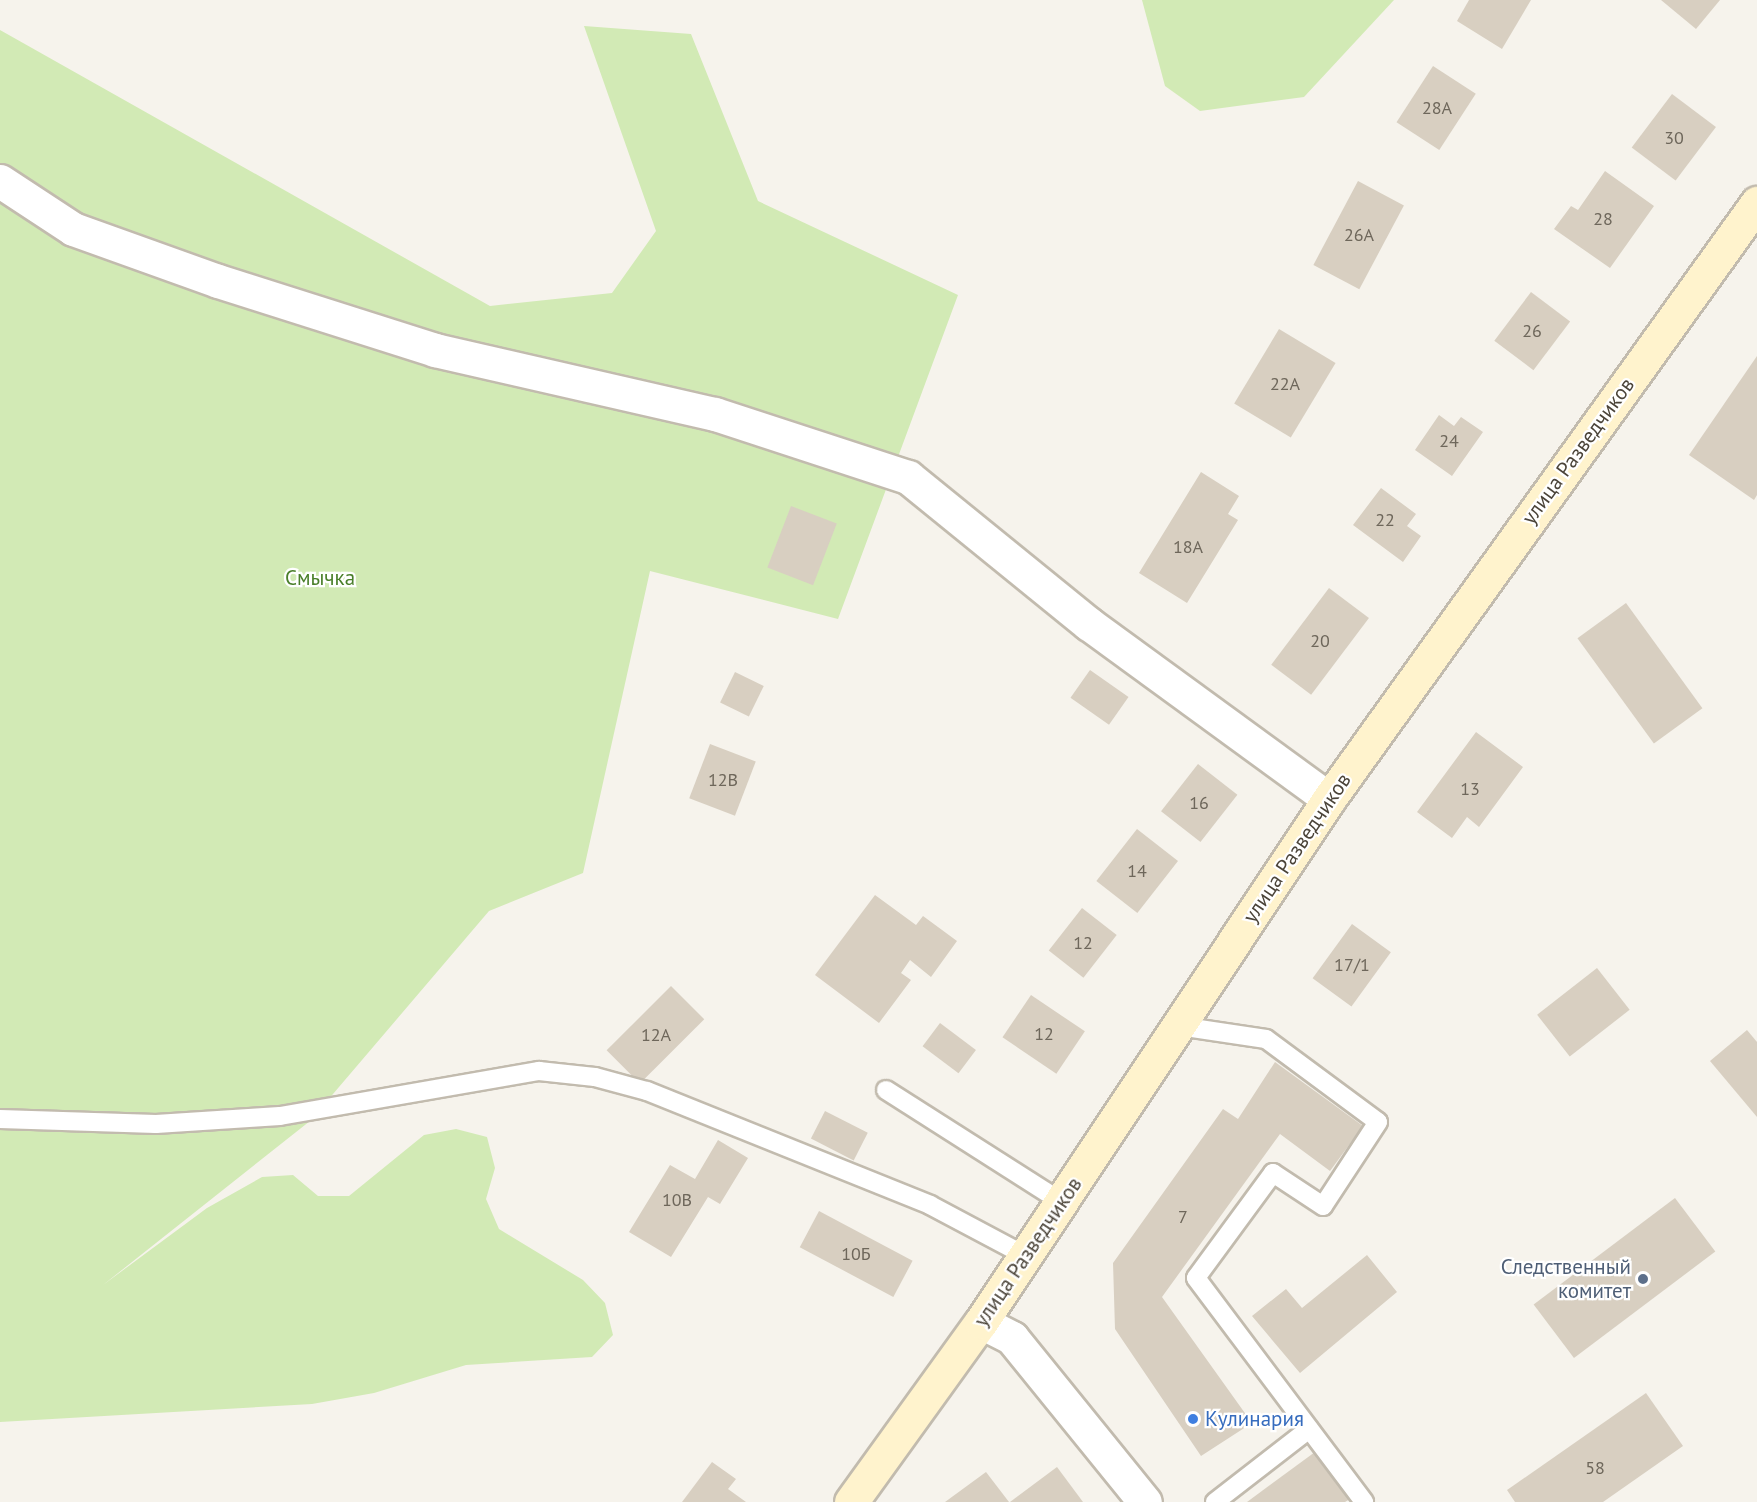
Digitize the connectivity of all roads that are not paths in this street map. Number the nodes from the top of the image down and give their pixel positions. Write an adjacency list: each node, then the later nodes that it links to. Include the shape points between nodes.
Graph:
1 (0, 181): 3 (street, via 74,229 218,281 435,350 716,414 909,477 1089,624)
2 (1757, 203): 3 (street, улица Разведчиков)
3 (1329, 799): 4 (street, улица Разведчиков)
4 (1179, 1026): 7 (street, улица Разведчиков); 10 (lane, via 1266,1039 1378,1122 1323,1206 1273,1173 1196,1278)
5 (886, 1090): 7 (lane)
6 (0, 1119): 8 (lane, via 156,1124 280,1116 539,1071 595,1077 647,1091 930,1205)
7 (1062, 1202): 8 (street, улица Разведчиков)
8 (1026, 1256): 9 (street, улица Разведчиков)
9 (981, 1322): 11 (street, улица Разведчиков); 12 (street, via 1012,1338)
10 (1309, 1429): 13 (lane); 14 (lane)
11 (851, 1502)
12 (1145, 1502)
13 (1215, 1502)
14 (1364, 1502)

